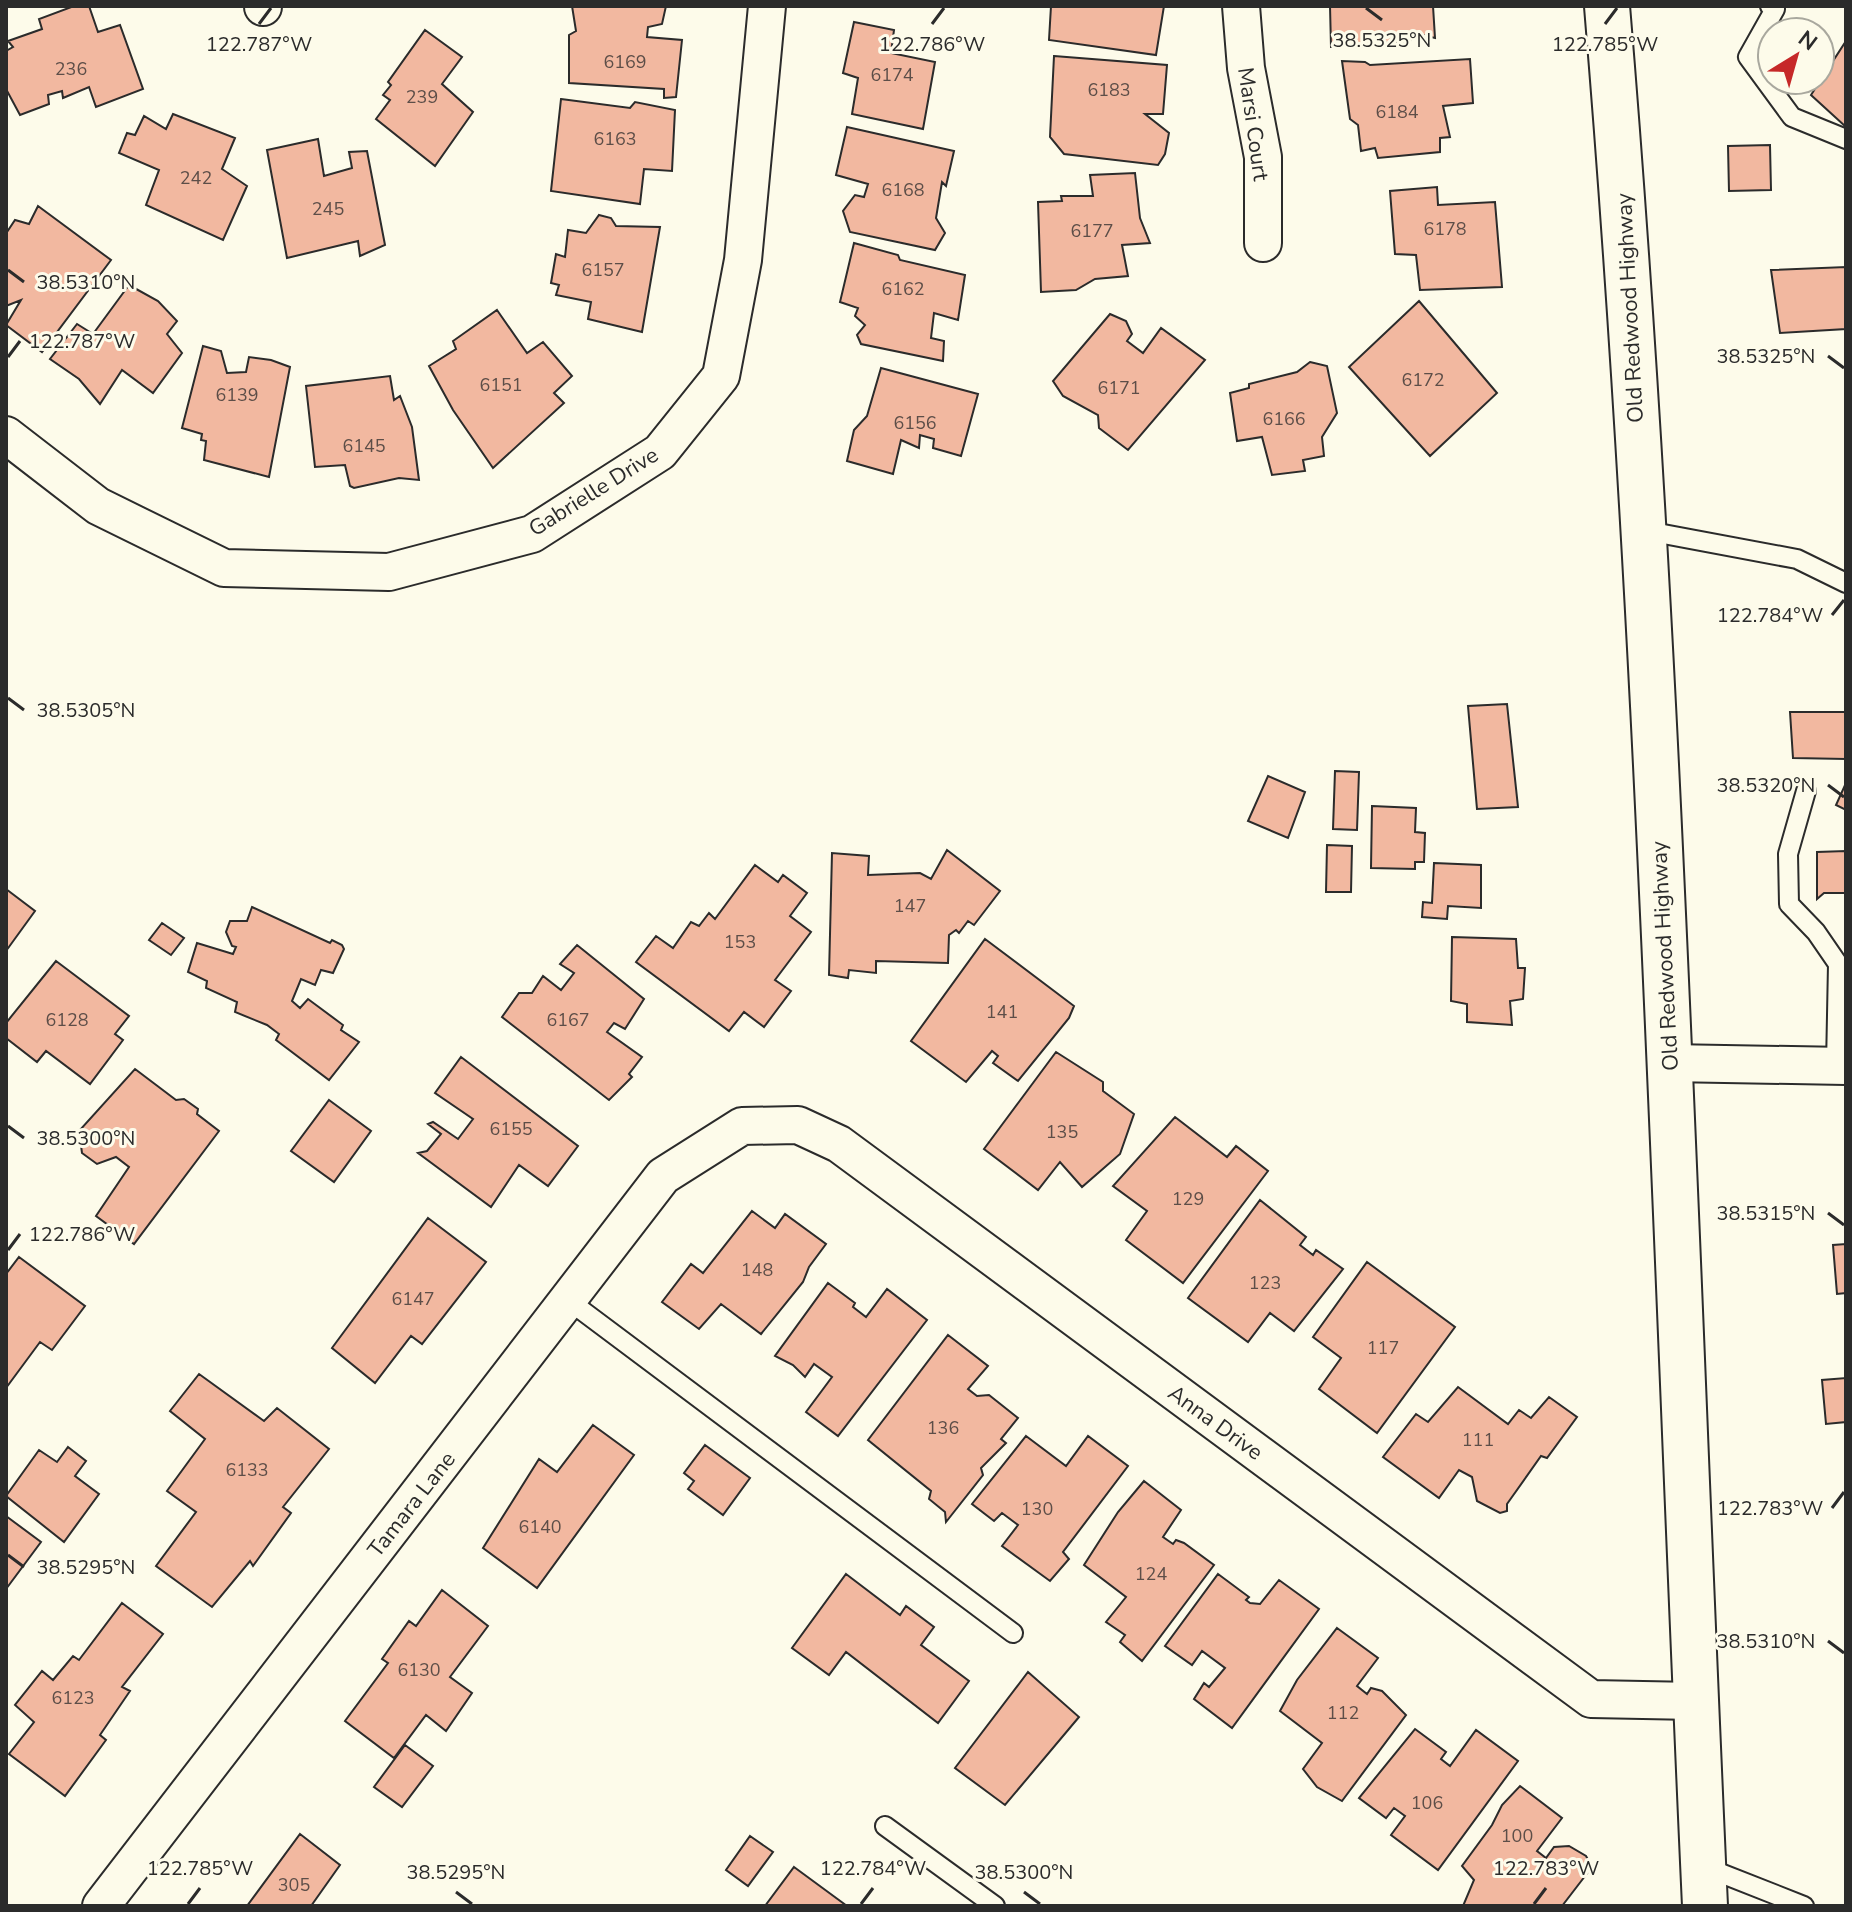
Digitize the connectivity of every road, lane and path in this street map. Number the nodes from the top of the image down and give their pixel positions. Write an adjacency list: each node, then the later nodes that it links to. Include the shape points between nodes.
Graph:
1 (767, 6): 7 (street, Gabrielle Drive, via 743,260 721,376 660,452 532,534 389,572 224,568 98,506)
2 (1241, 6): 6 (street, Marsi Court, via 1263,157)
3 (1607, 6): 8 (main road, Old Redwood Highway, via 1628,250)
4 (1770, 6): 5 (lane, via 1775,9 1748,57 1792,117)
5 (1846, 139)
6 (1263, 243)
7 (6, 435)
8 (1642, 530): 9 (lane, via 1797,559); 11 (main road, Old Redwood Highway)
9 (1846, 583)
10 (1806, 791): 12 (lane, via 1788,854 1789,904 1838,964)
11 (1669, 1063): 12 (street); 16 (main road, Old Redwood Highway)
12 (1841, 1066)
13 (742, 1126): 14 (street, Tamara Lane, via 663,1176); 16 (street, Anna Drive, via 798,1125 839,1144 1591,1699)
14 (568, 1300): 15 (lane); 19 (street, Tamara Lane)
15 (1013, 1633)
16 (1695, 1701): 18 (main road, Old Redwood Highway)
17 (885, 1826): 20 (lane)
18 (1704, 1886): 21 (lane)
19 (101, 1906)
20 (995, 1906)
21 (1804, 1906)

